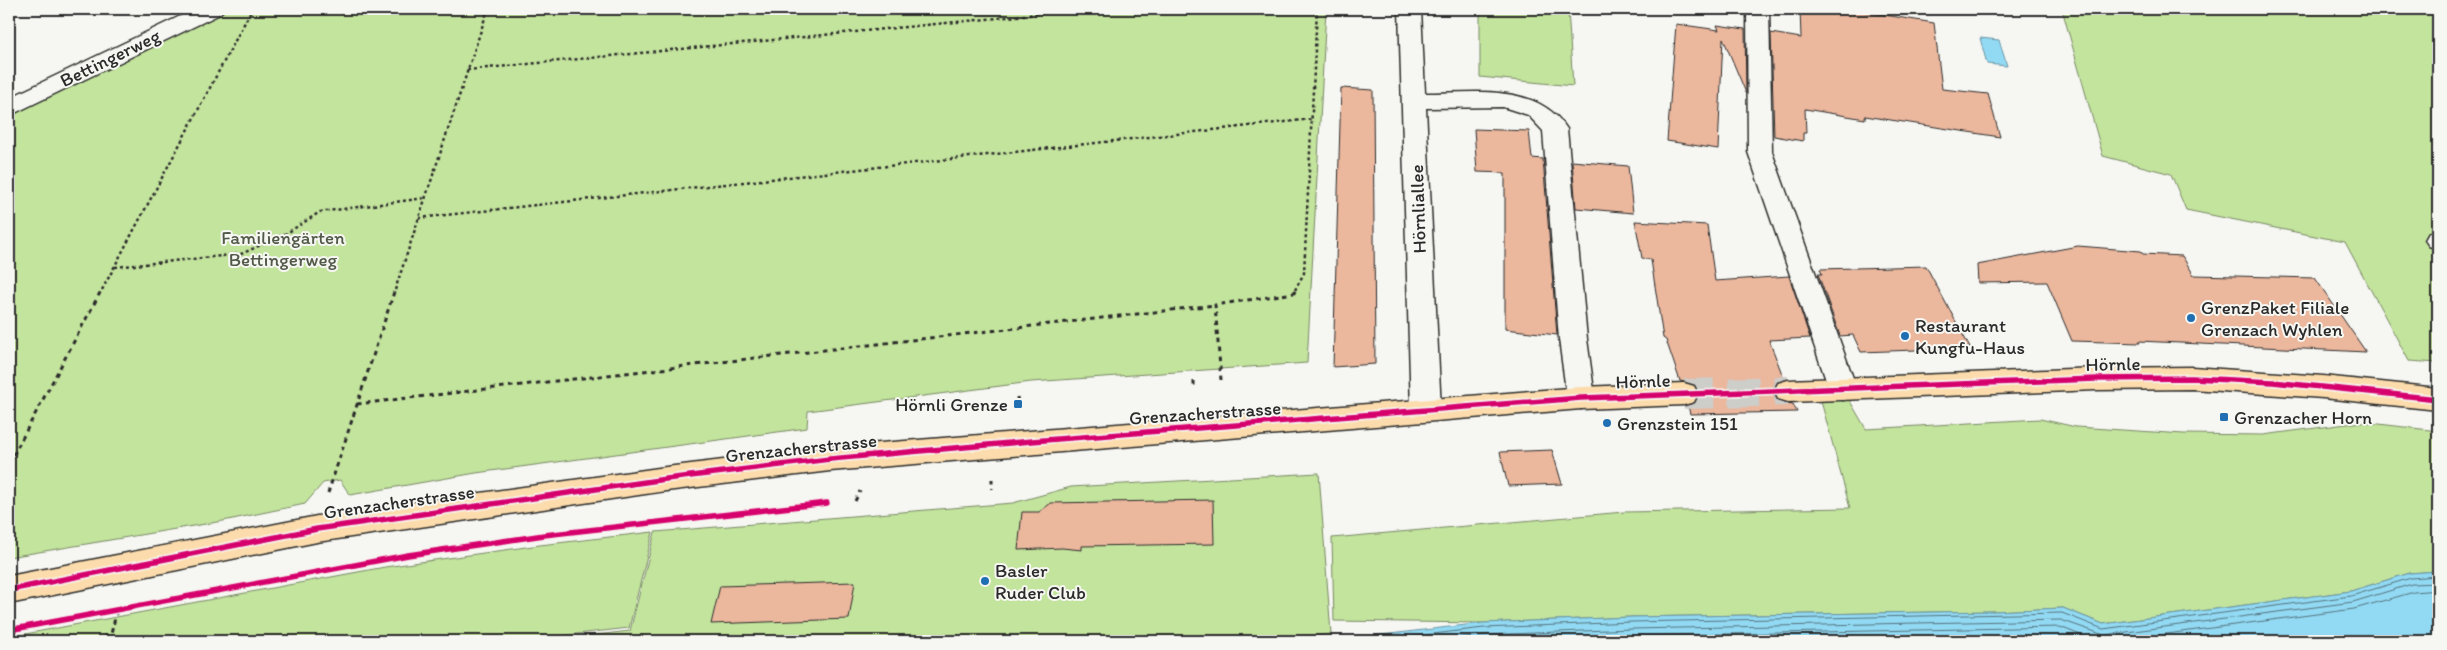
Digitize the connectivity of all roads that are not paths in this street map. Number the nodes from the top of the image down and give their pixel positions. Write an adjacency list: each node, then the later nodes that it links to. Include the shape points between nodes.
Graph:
1 (212, 9): 5 (street, Bettingerweg)
2 (1410, 9): 4 (street, Hörnliallee)
3 (1758, 9): 6 (street, via 1760,152)
4 (1414, 101): 9 (street, via 1504,100 1536,110 1555,129 1573,339); 11 (street, Hörnliallee)
5 (9, 107)
6 (1843, 389): 7 (main road, Hörnle); 10 (main road, Hörnle, via 2192,378)
7 (1788, 391)
8 (1684, 394): 9 (main road, Hörnle)
9 (1592, 398): 11 (main road, Grenzacherstrasse)
10 (2438, 399)
11 (1426, 410): 12 (main road, Grenzacherstrasse, via 830,459 666,479 317,530)
12 (9, 590)

